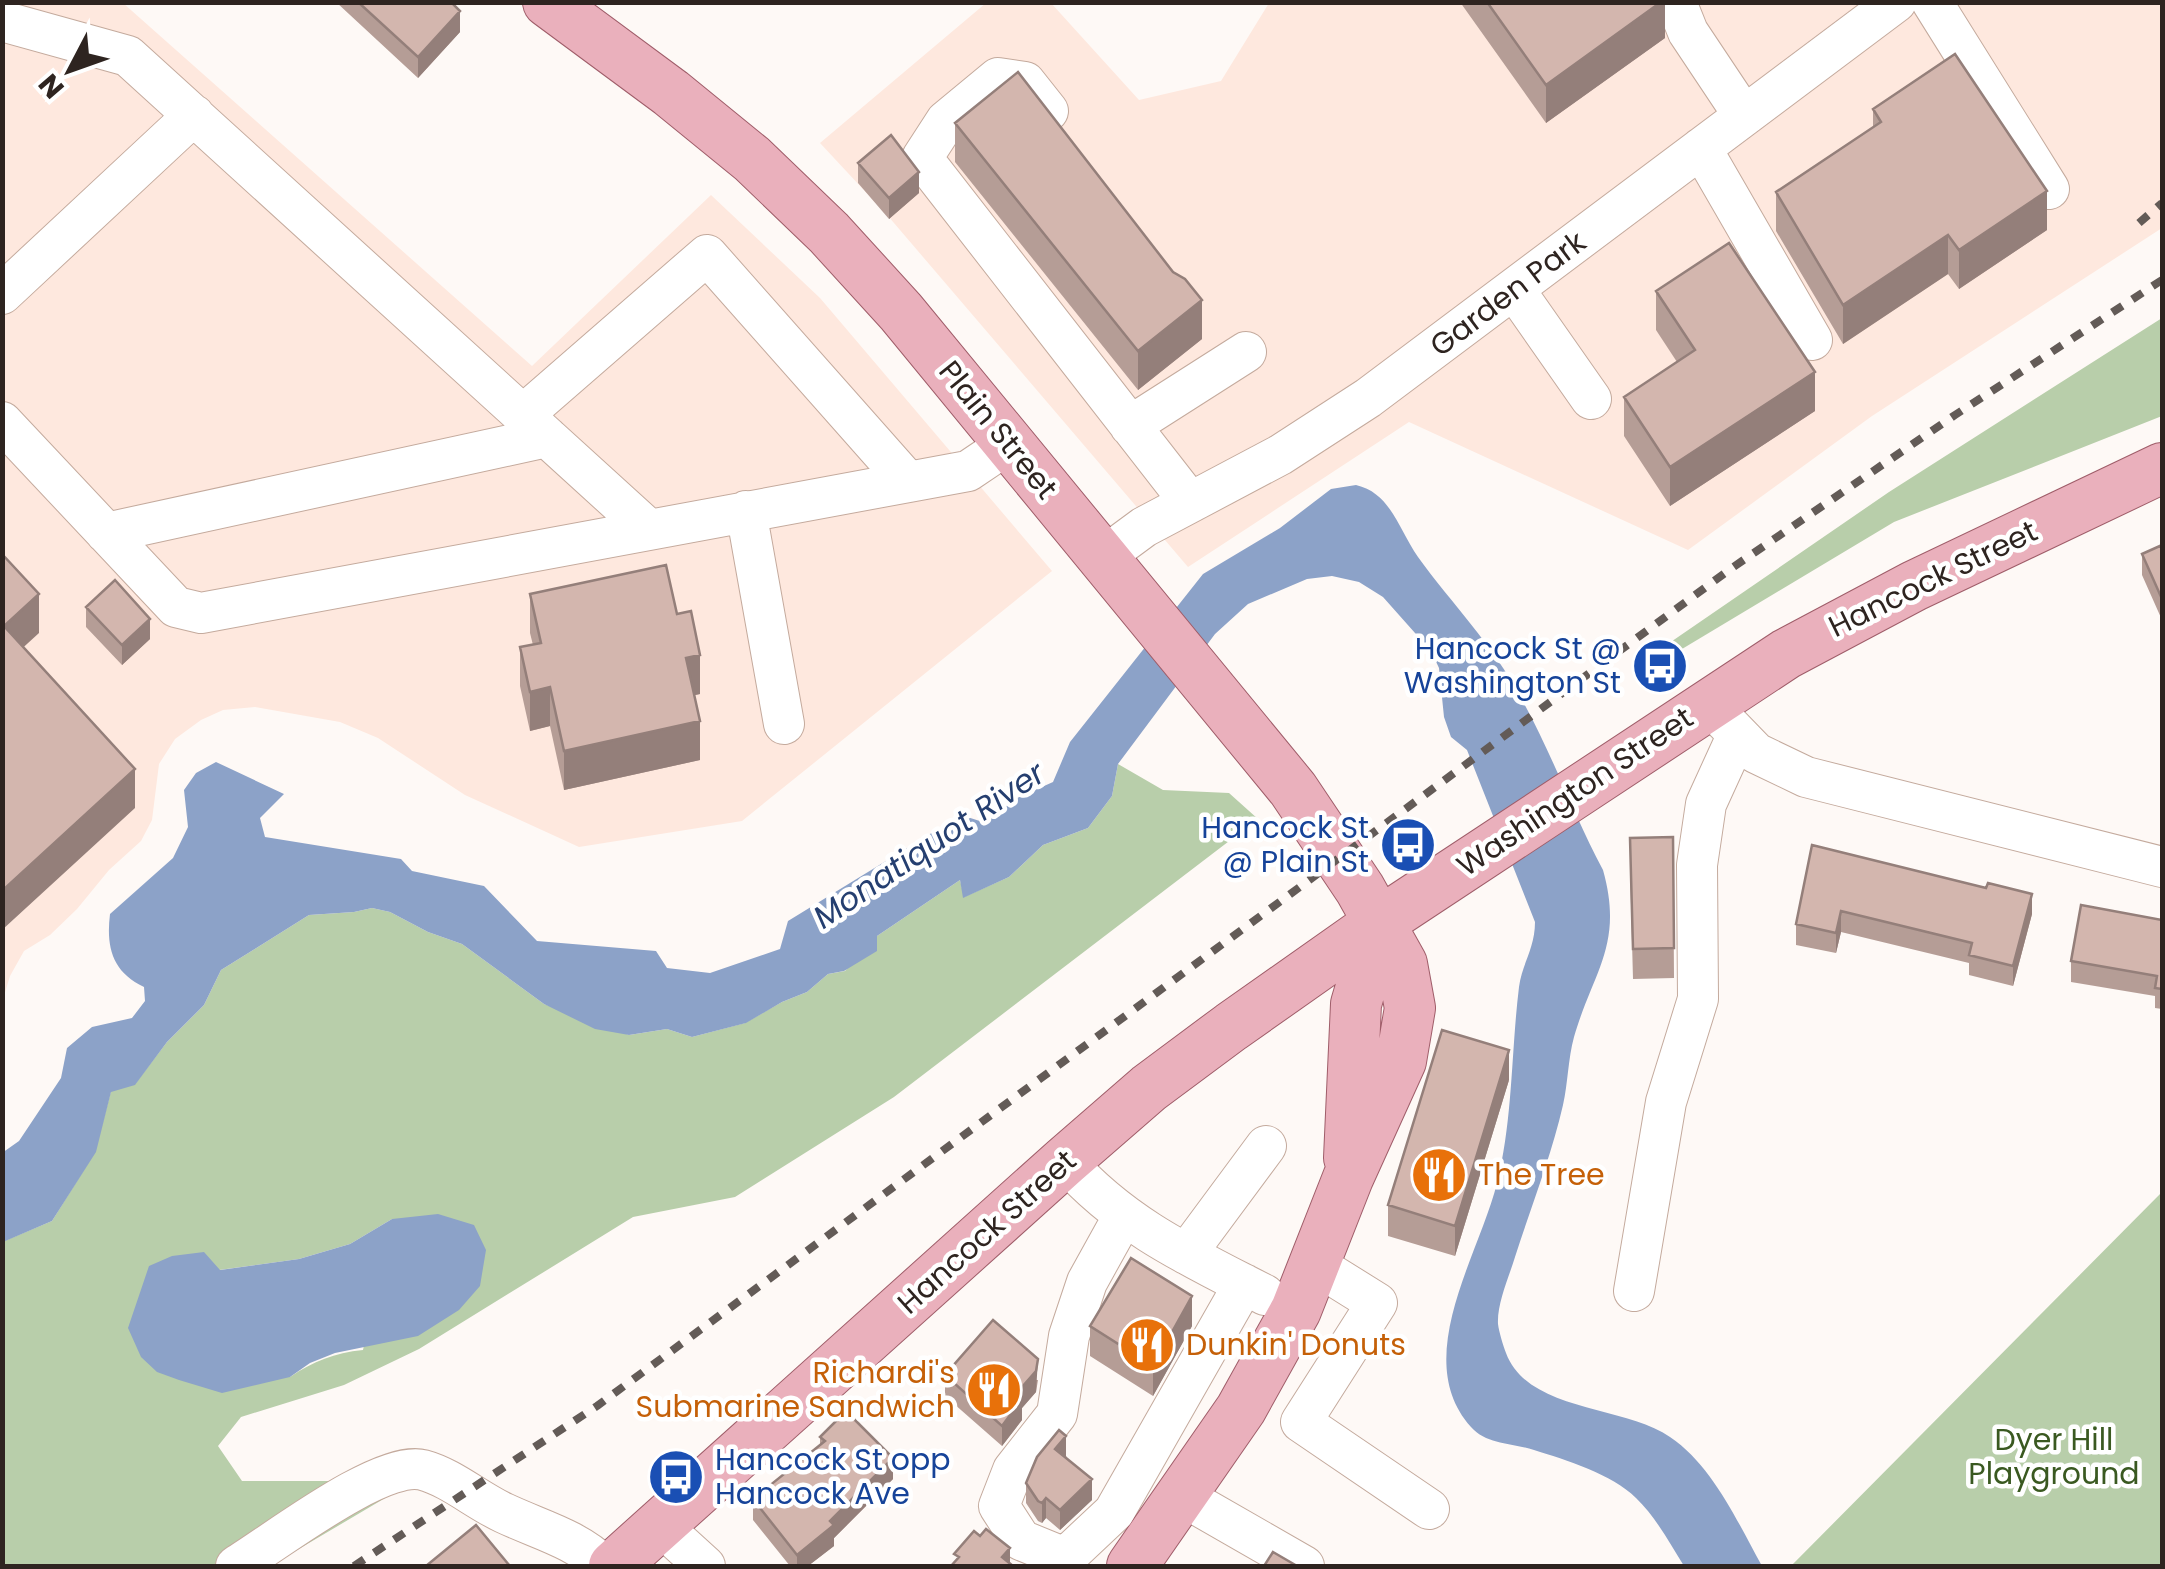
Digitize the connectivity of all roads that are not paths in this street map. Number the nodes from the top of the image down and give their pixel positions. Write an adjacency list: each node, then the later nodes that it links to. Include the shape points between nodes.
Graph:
1 (548, 2): 20 (main road, Plain Street, via 698,114 780,186 901,312)
2 (1676, 2): 8 (street, via 1688,32)
3 (1896, 2): 5 (street, Garden Park)
4 (1932, 2): 11 (street)
5 (1852, 16): 8 (street, Garden Park)
6 (2, 21): 7 (street, via 128,56)
7 (194, 116): 13 (street); 18 (street)
8 (1744, 116): 10 (street, Garden Park)
9 (1072, 143): 19 (street, via 1025,82 998,78 946,121 922,158)
10 (1701, 148): 12 (street, Garden Park); 14 (street)
11 (2049, 188)
12 (1514, 289): 16 (street); 23 (street, Garden Park, via 1338,420)
13 (2, 294)
14 (1812, 340)
15 (1246, 352): 19 (street)
16 (1591, 399)
17 (2, 422): 26 (street)
18 (535, 426): 22 (street, via 707,255); 25 (street); 26 (street)
19 (1130, 426): 23 (street)
20 (1008, 444): 22 (street, via 968,471); 27 (main road, Plain Street)
21 (2162, 468): 28 (main road, Hancock Street, via 1786,654)
22 (908, 482): 24 (street)
23 (1190, 502): 27 (street, Garden Park)
24 (746, 511): 25 (street); 29 (street)
25 (648, 528): 26 (street, via 201,613 176,607)
26 (106, 533)
27 (1102, 558): 31 (main road, Plain Street, via 1315,819)
28 (1724, 719): 30 (street, Washington Street, via 1756,754 1830,785); 31 (main road, Washington Street, via 1593,779); 38 (street, via 1697,865 1698,999 1666,1102)
29 (784, 724)
30 (2162, 867)
31 (1380, 922): 33 (main road, Hancock Street, via 1190,1057); 36 (main road, via 1353,1024 1348,1178)
32 (1266, 1146): 35 (street)
33 (1064, 1161): 34 (street); 44 (main road, Hancock Street)
34 (1123, 1216): 35 (street); 37 (street, via 1087,1282 1069,1336 1058,1414 1014,1470 999,1506 1021,1540 1065,1558 1114,1512)
35 (1186, 1254): 37 (street)
36 (1316, 1265): 39 (main road); 41 (street, via 1378,1304)
37 (1244, 1284): 39 (street)
38 (1634, 1291)
39 (1296, 1310): 40 (main road)
40 (1254, 1387): 41 (street); 42 (main road)
41 (1301, 1422): 43 (street)
42 (1182, 1496): 49 (main road); 50 (street)
43 (1429, 1509)
44 (661, 1526): 47 (main road, Hancock Street); 48 (street)
45 (236, 1566): 46 (street, via 372,1480 407,1468 434,1474 500,1512 562,1536)
46 (604, 1566)
47 (614, 1566)
48 (705, 1566)
49 (1132, 1566)
50 (1304, 1566)

